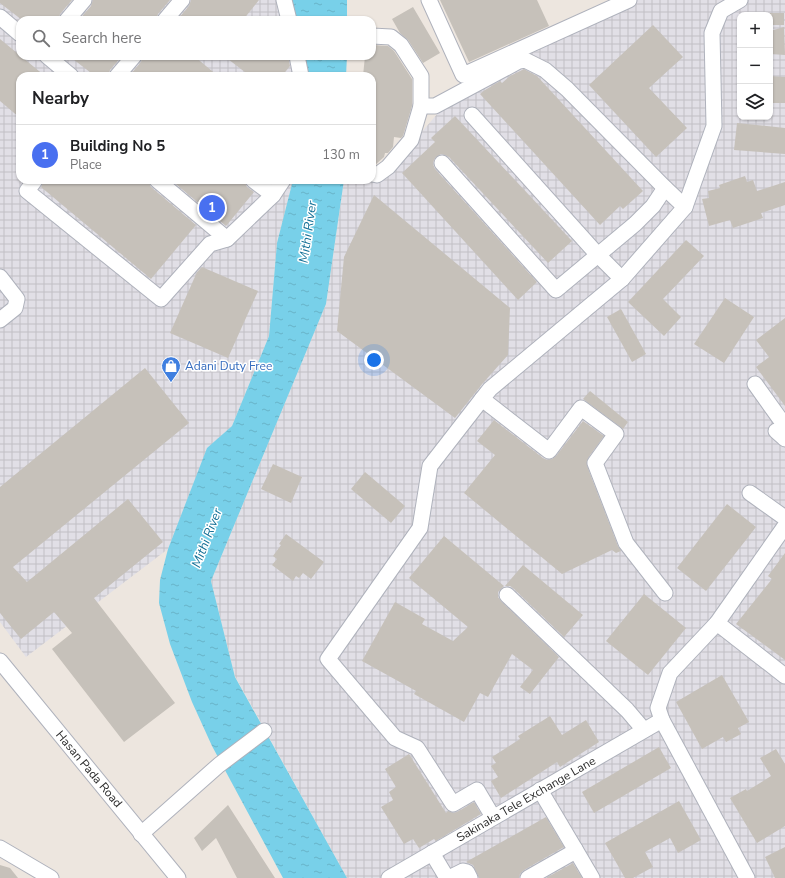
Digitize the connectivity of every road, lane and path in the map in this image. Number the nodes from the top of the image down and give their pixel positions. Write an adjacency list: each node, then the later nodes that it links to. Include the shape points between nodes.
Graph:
1 (84, 0): 7 (street)
2 (182, 0): 8 (street)
3 (284, 0): 9 (street)
4 (429, 0): 5 (street, via 463,75)
5 (629, 0)
6 (740, 0): 29 (street, via 722,11 712,33 714,126)
7 (70, 16)
8 (168, 16)
9 (288, 16)
10 (0, 17): 11 (street)
11 (16, 31)
12 (376, 36): 19 (street, via 391,37 401,45 421,76)
13 (52, 60): 16 (street)
14 (131, 60): 17 (street)
15 (298, 60): 18 (street)
16 (66, 72)
17 (123, 72)
18 (300, 72)
19 (421, 106): 22 (street, via 411,140 388,167); 27 (street, via 435,106 525,60 545,70 567,89)
20 (472, 115): 31 (street)
21 (442, 163): 31 (street, via 556,290)
22 (376, 175)
23 (32, 184): 30 (street, via 27,191 161,299 210,244)
24 (162, 184): 30 (street)
25 (259, 184): 28 (street)
26 (280, 184): 28 (street)
27 (664, 188): 29 (street); 31 (street, via 653,206 636,224)
28 (273, 196): 30 (street)
29 (684, 207): 33 (street)
30 (227, 239)
31 (597, 254): 33 (street)
32 (0, 277): 34 (street, via 17,299 15,308)
33 (622, 279): 36 (street, via 490,389)
34 (0, 320)
35 (755, 384): 37 (street)
36 (482, 399): 41 (street, via 549,452 581,408 616,434 595,463 626,543); 50 (street, via 430,466 420,528 328,659 395,738 417,748 453,804 477,790)
37 (782, 432)
38 (750, 493): 39 (street)
39 (785, 518)
40 (785, 526): 43 (street)
41 (665, 593)
42 (507, 595): 47 (street, via 627,710)
43 (717, 623): 45 (street); 46 (street, via 670,673 658,708)
44 (0, 661): 51 (street, Hasan Pada Road)
45 (785, 676)
46 (662, 720): 47 (street, Sakinaka Tele Exchange Lane); 62 (street)
47 (644, 730): 49 (street, Sakinaka Tele Exchange Lane)
48 (264, 731): 51 (street, via 219,765)
49 (540, 790): 50 (street, Sakinaka Tele Exchange Lane); 53 (street)
50 (494, 817): 54 (street, Sakinaka Tele Exchange Lane)
51 (141, 834): 56 (street, Hasan Pada Road)
52 (0, 848): 55 (street)
53 (575, 849): 60 (street); 61 (street)
54 (432, 853): 57 (street, Sakinaka Tele Exchange Lane); 58 (street)
55 (51, 878)
56 (178, 878)
57 (389, 878)
58 (448, 878): 59 (street, via 463,871 467,872)
59 (470, 878)
60 (528, 878)
61 (592, 878)
62 (747, 878)

